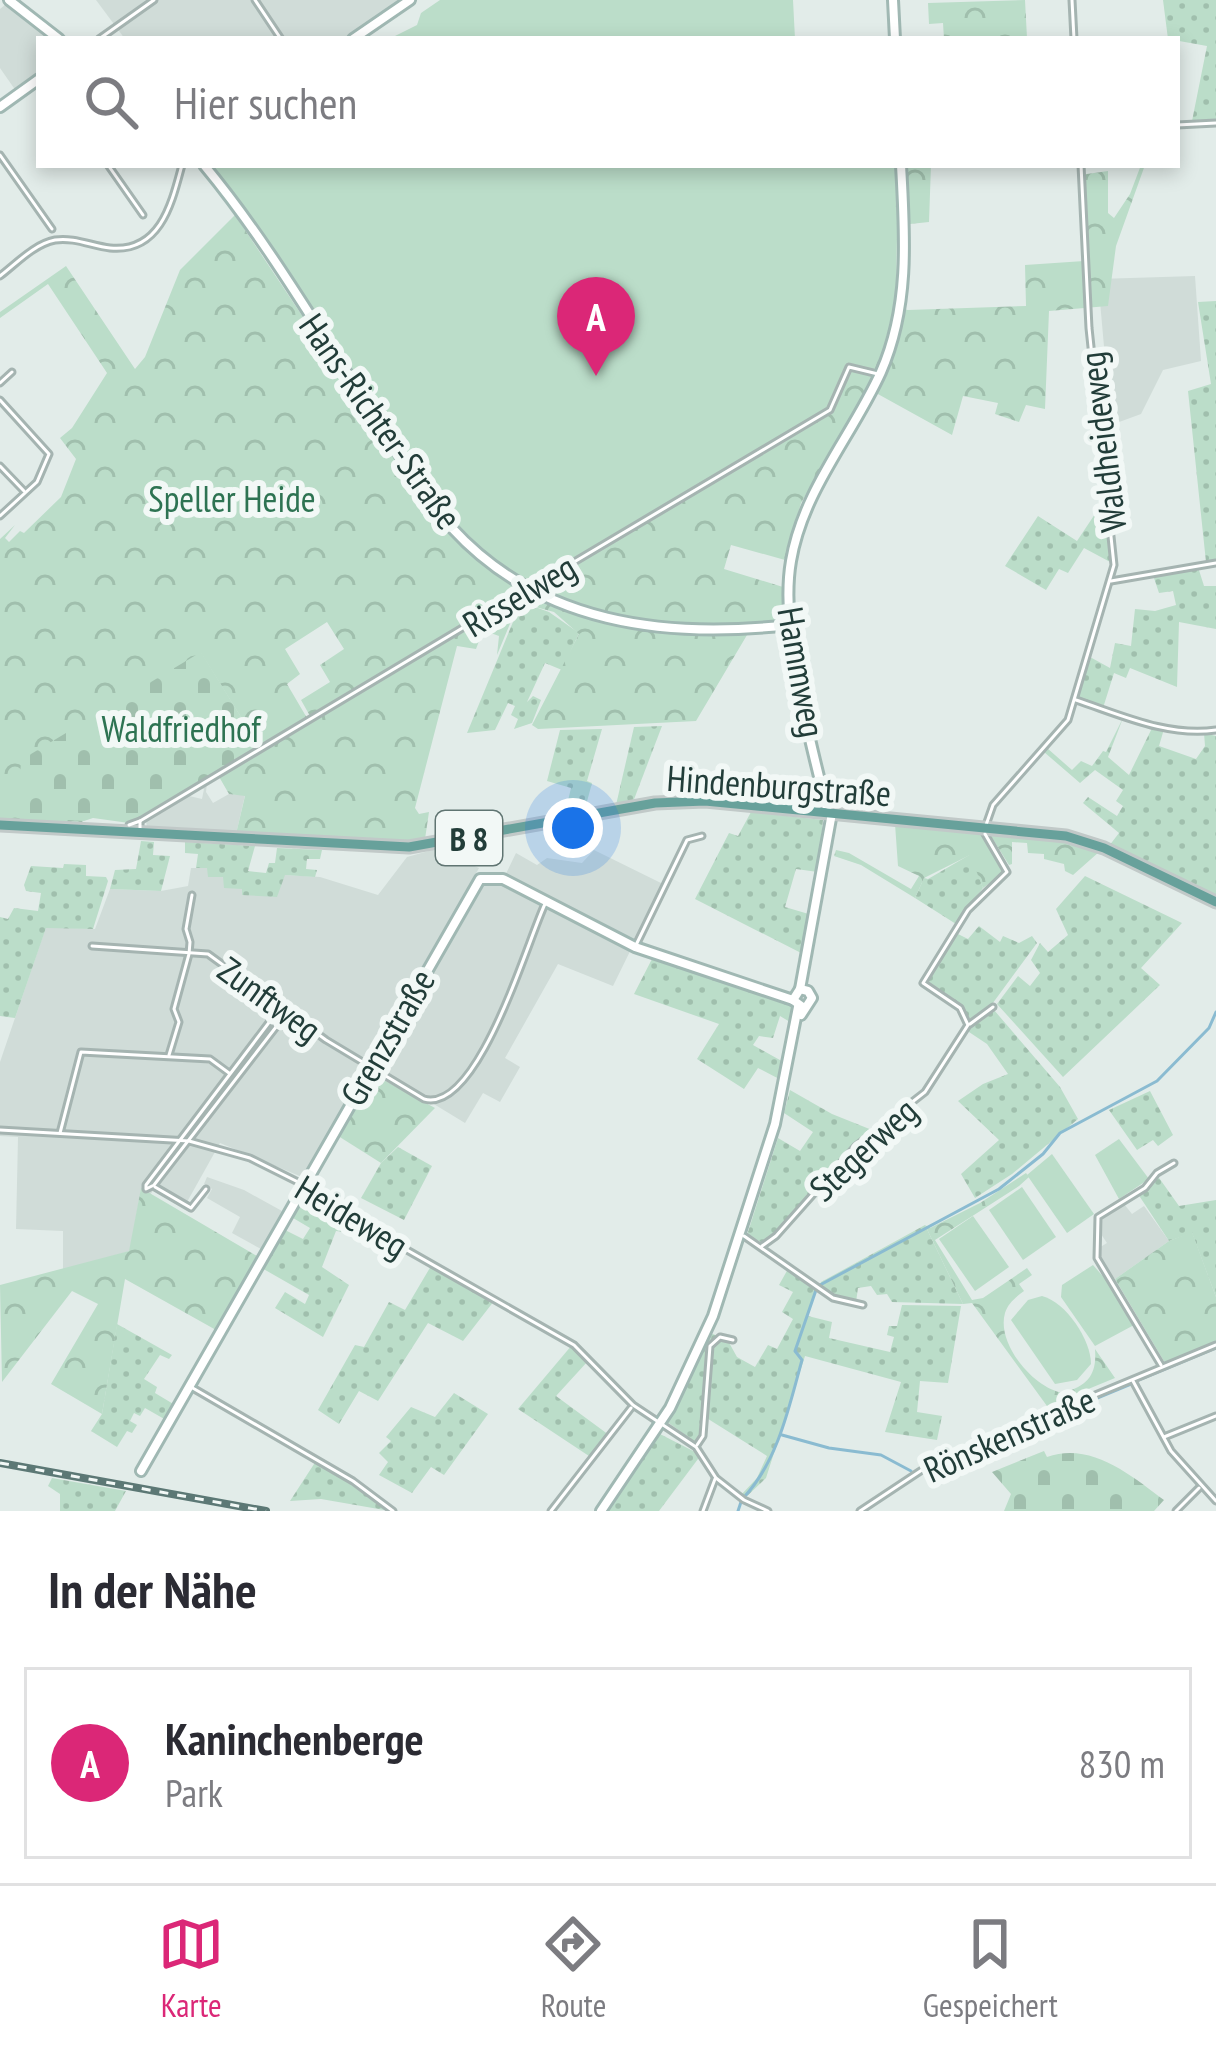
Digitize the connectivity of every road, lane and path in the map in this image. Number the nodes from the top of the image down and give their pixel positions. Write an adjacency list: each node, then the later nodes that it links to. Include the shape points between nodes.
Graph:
1 (9, 0): 7 (main road)
2 (154, 0): 8 (street)
3 (255, 0): 9 (street)
4 (410, 0): 10 (main road)
5 (893, 0): 11 (main road)
6 (1072, 0): 12 (street)
7 (54, 36)
8 (103, 36)
9 (279, 36)
10 (357, 36)
11 (895, 36)
12 (1074, 36)
13 (36, 81): 14 (main road)
14 (0, 107)
15 (1216, 123): 16 (street)
16 (1180, 125)
17 (0, 155): 24 (street)
18 (110, 168): 23 (street)
19 (183, 168): 25 (street, via 170,212 141,242 120,249 52,241)
20 (207, 168): 35 (main road, Hans-Richter-Straße, via 433,505 478,554)
21 (902, 168): 27 (main road, Hammweg, via 904,281)
22 (1081, 168): 34 (street, Waldheideweg, via 1089,328 1115,553)
23 (142, 215)
24 (52, 229)
25 (0, 276)
26 (12, 372): 28 (street)
27 (879, 375): 35 (street, Risselweg, via 849,367 830,410); 36 (main road, Hammweg, via 805,512 791,561)
28 (0, 383)
29 (0, 400): 31 (street, via 49,454)
30 (0, 466): 31 (street)
31 (26, 492): 32 (street)
32 (1, 511)
33 (1216, 562): 34 (street)
34 (1110, 581): 37 (street, Waldheideweg)
35 (528, 587): 36 (main road, Hans-Richter-Straße, via 625,624); 41 (street, Risselweg)
36 (789, 628): 39 (main road, Hammweg)
37 (1074, 699): 38 (street, via 1148,724); 42 (street, Waldheideweg, via 1062,729 994,804)
38 (1216, 730)
39 (826, 811): 41 (main road, Hindenburgstraße / B 8, via 655,802 405,848 184,836); 42 (main road, Hindenburgstraße / B 8); 50 (main road, Hammweg)
40 (0, 825): 41 (main road, Hindenburgstraße / B 8)
41 (137, 826)
42 (985, 827): 45 (main road, Hindenburgstraße / B 8, via 1086,841); 54 (street, via 1007,872 968,909 923,983 960,1008)
43 (702, 836): 48 (street, via 687,840)
44 (192, 895): 49 (street)
45 (1216, 902)
46 (546, 903): 48 (main road, Grenzstraße); 56 (main road, Grenzstraße, via 503,879 480,879); 56 (street, Zunftweg, via 496,1028 452,1091 430,1101)
47 (92, 946): 49 (street, Zunftweg)
48 (635, 947): 50 (main road, Grenzstraße)
49 (189, 954): 51 (street, Zunftweg, via 213,956); 55 (street)
50 (799, 998): 66 (main road, Hammweg, via 775,1124)
51 (281, 1007): 53 (street, Zunftweg); 57 (street)
52 (993, 1007): 54 (street, Stegerweg)
53 (288, 1012): 56 (street, Zunftweg); 57 (street)
54 (968, 1025): 67 (street, Stegerweg, via 925,1092 856,1146)
55 (169, 1055): 57 (street, via 210,1058); 59 (street, via 81,1052)
56 (369, 1069): 63 (main road, Grenzstraße)
57 (232, 1076): 60 (street); 61 (street)
58 (0, 1130): 59 (street, Heideweg)
59 (60, 1133): 60 (street, Heideweg)
60 (180, 1141): 61 (street, Heideweg); 64 (street, via 146,1188)
61 (189, 1142): 63 (street, Heideweg, via 250,1157); 64 (street)
62 (1174, 1163): 71 (street, via 1098,1217 1095,1239 1097,1258)
63 (304, 1185): 73 (main road, Grenzstraße); 74 (street, Heideweg, via 574,1345)
64 (153, 1186): 65 (street, via 191,1208)
65 (206, 1189)
66 (742, 1235): 67 (street); 76 (main road, Hammweg)
67 (762, 1246): 68 (street, via 833,1298)
68 (863, 1305)
69 (734, 1340): 78 (street, via 717,1337 710,1346)
70 (1216, 1345): 71 (street, Rönskenstraße)
71 (1162, 1367): 72 (street, Rönskenstraße)
72 (1132, 1380): 77 (street); 89 (street, Rönskenstraße, via 934,1462)
73 (189, 1387): 79 (main road, Grenzstraße); 84 (street)
74 (633, 1406): 76 (street, Heideweg); 85 (street)
75 (1216, 1416): 77 (street)
76 (659, 1423): 78 (street); 86 (main road, Hammweg)
77 (1162, 1438): 81 (street)
78 (696, 1447): 80 (street)
79 (140, 1471)
80 (716, 1478): 87 (street); 88 (street)
81 (1200, 1486): 82 (street); 83 (street)
82 (1216, 1502)
83 (1180, 1510)
84 (393, 1511)
85 (551, 1511)
86 (601, 1511)
87 (703, 1511)
88 (768, 1511)
89 (860, 1511)

